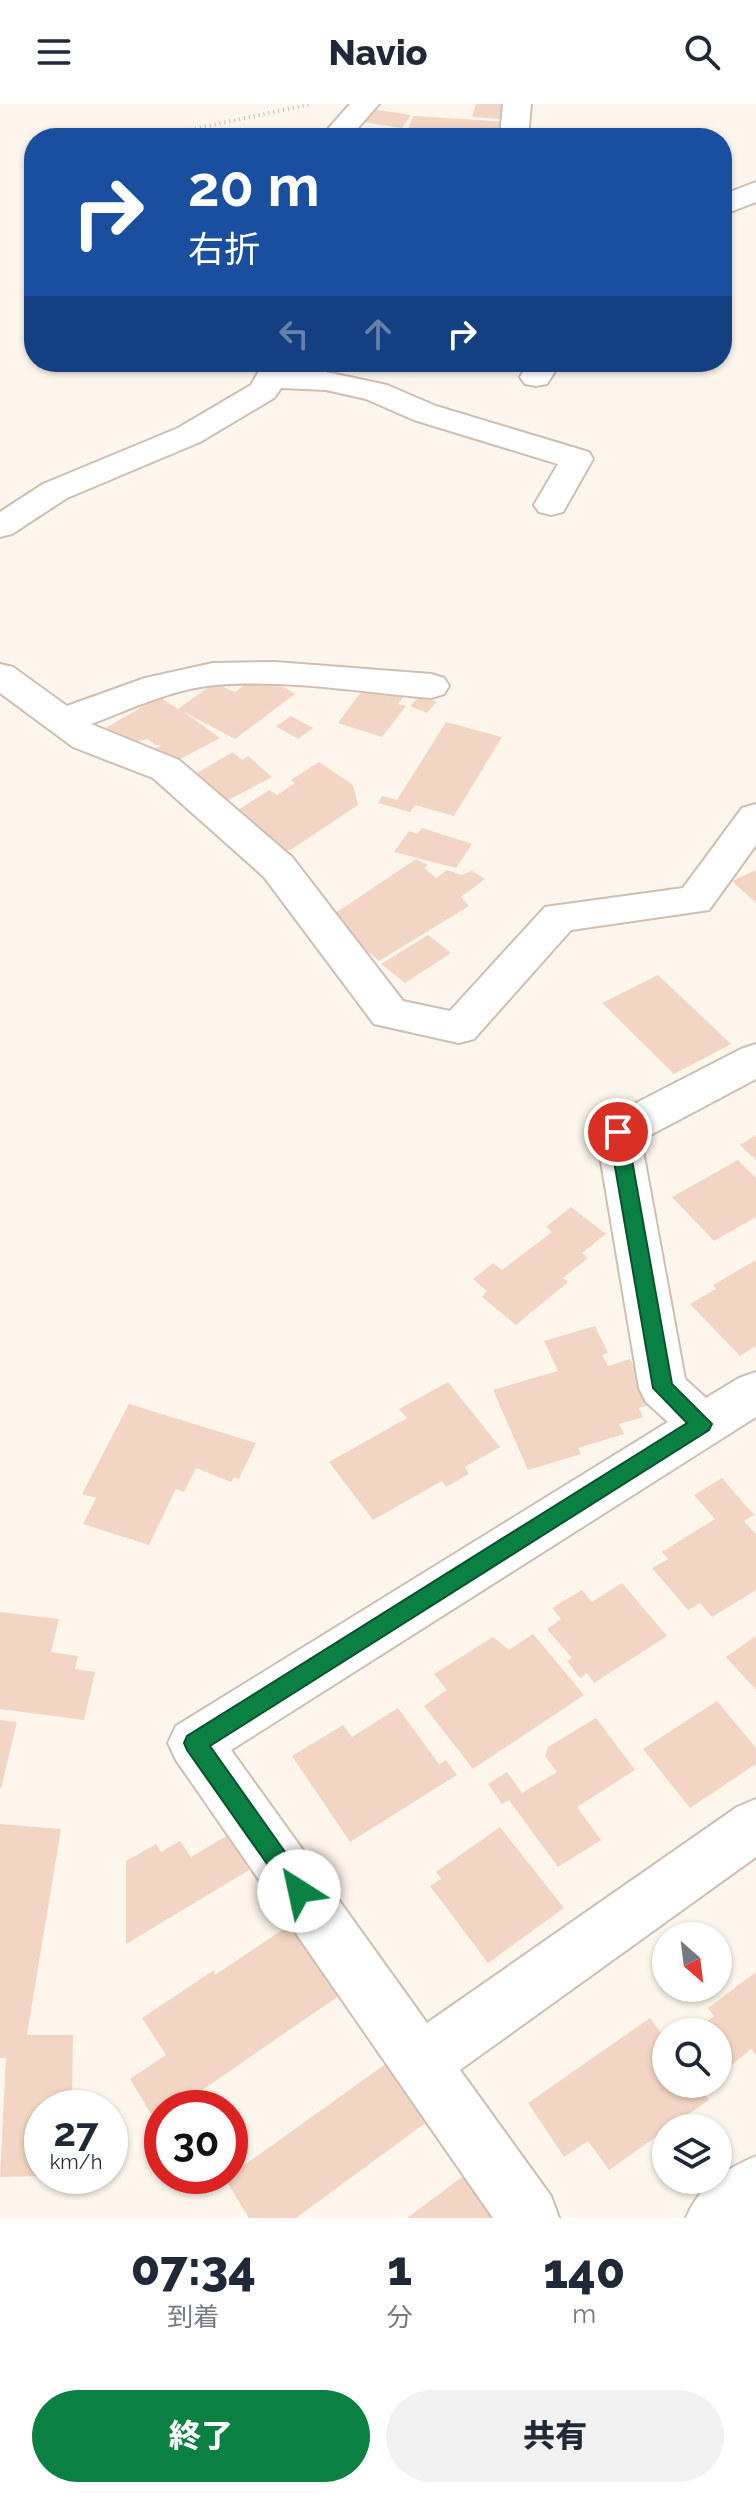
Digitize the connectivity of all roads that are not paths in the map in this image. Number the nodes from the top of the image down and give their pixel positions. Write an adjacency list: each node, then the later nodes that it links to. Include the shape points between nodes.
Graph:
1 (365, 104): 3 (street)
2 (517, 104): 4 (street)
3 (343, 128)
4 (515, 128)
5 (756, 191): 6 (street)
6 (732, 202)
7 (275, 372): 10 (street, via 263,391 189,435 55,491)
8 (285, 372): 9 (street, via 376,392 425,413 577,459)
9 (551, 505)
10 (0, 527)
11 (0, 675): 13 (street)
12 (431, 686): 13 (street, via 275,673 213,674 158,686)
13 (63, 721): 14 (street, via 86,738 166,769 278,867 389,1013 459,1028 559,917 695,900)
14 (756, 817)
15 (756, 1060): 17 (street, via 618,1132 663,1388)
16 (756, 1392): 17 (street)
17 (702, 1424): 19 (street, via 195,1743)
18 (756, 1825): 19 (street)
19 (420, 2063): 21 (street)
20 (756, 2186): 22 (street)
21 (529, 2218)
22 (716, 2218)

